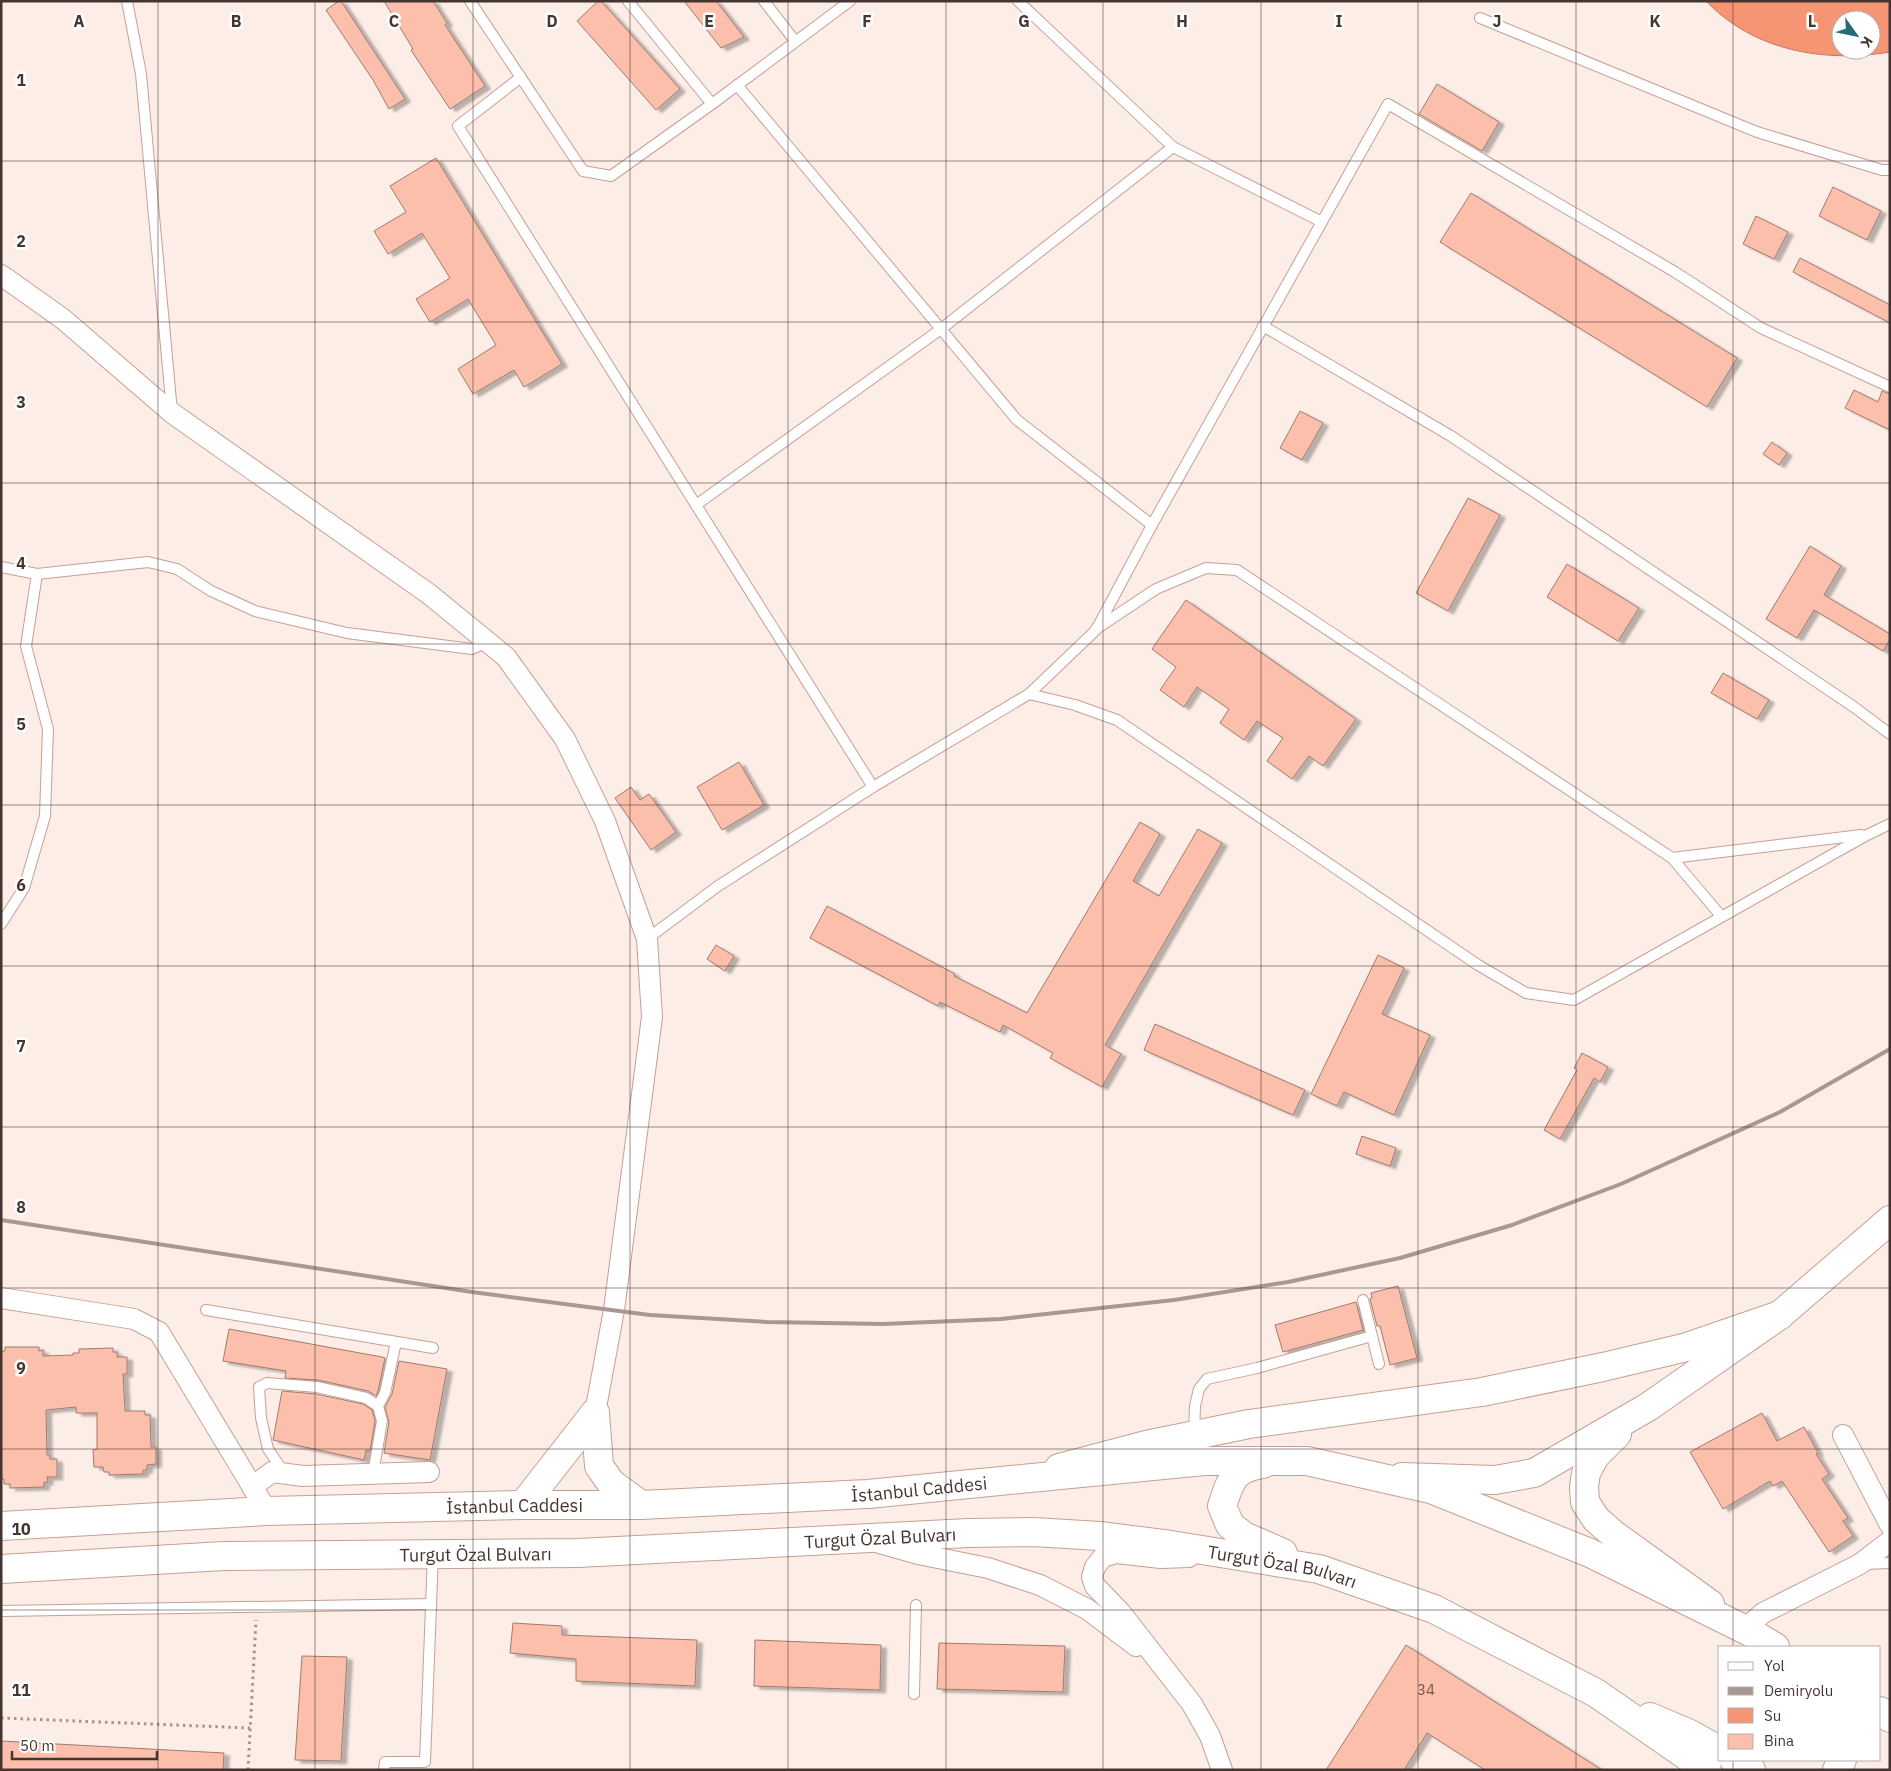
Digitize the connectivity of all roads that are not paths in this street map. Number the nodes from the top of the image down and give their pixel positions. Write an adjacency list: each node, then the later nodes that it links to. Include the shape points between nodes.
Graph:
1 (127, 1): 19 (lane, via 142,74)
2 (470, 1): 9 (lane)
3 (628, 1): 11 (lane)
4 (764, 1): 8 (lane)
5 (850, 1): 8 (lane)
6 (1018, 1): 12 (lane)
7 (1480, 18): 13 (lane, via 1757,132)
8 (795, 41): 10 (lane)
9 (521, 77): 11 (lane, via 583,170 610,176); 20 (lane, via 458,126)
10 (737, 85): 11 (lane); 17 (lane)
11 (712, 104)
12 (1173, 148): 14 (lane); 17 (lane)
13 (1887, 172)
14 (1322, 222): 16 (lane); 18 (lane, via 1388,104 1676,272 1761,328)
15 (1, 275): 19 (street, via 63,319)
16 (1263, 326): 21 (lane); 27 (lane, via 1451,436)
17 (941, 329): 20 (lane); 21 (lane, via 1017,420)
18 (1890, 387)
19 (172, 414): 25 (street, via 429,594)
20 (696, 505): 28 (lane)
21 (1152, 525): 24 (lane)
22 (1, 567): 23 (lane)
23 (37, 574): 25 (lane, via 148,562 177,569 255,611 338,630 472,649); 33 (lane, via 26,646 48,729 45,816 24,888)
24 (1096, 630): 26 (lane); 31 (lane, via 1156,589 1206,568 1238,570)
25 (488, 642): 34 (street, via 506,657 565,740 605,821)
26 (1029, 694): 28 (lane); 32 (lane, via 1117,720 1478,965 1526,993 1574,1000)
27 (1890, 734)
28 (873, 788): 34 (lane, via 718,886)
29 (1890, 824): 30 (lane)
30 (1867, 834): 31 (lane); 32 (lane)
31 (1672, 858): 32 (lane)
32 (1721, 916)
33 (1, 924)
34 (647, 939): 46 (street, via 652,1017 614,1310)
35 (1890, 1220): 39 (main road)
36 (1, 1298): 55 (street, via 134,1319 159,1332)
37 (1363, 1300): 40 (lane)
38 (206, 1310): 41 (lane)
39 (1780, 1315): 45 (main road); 48 (main road, via 1687,1347 1482,1392 1249,1424)
40 (1372, 1336): 43 (lane); 48 (lane, via 1207,1379 1199,1389 1195,1406)
41 (396, 1342): 42 (lane); 44 (lane, via 385,1393)
42 (433, 1348)
43 (1379, 1364)
44 (378, 1406): 51 (lane, via 366,1398 317,1388 267,1383 259,1387 268,1449); 52 (lane, via 382,1421)
45 (1648, 1407): 53 (main road, via 1534,1473 1495,1480); 72 (main road, via 1595,1456 1586,1473 1585,1502 1596,1519 1614,1534)
46 (595, 1413): 56 (main road); 57 (main road, via 600,1466 611,1483)
47 (1843, 1435): 59 (street)
48 (1194, 1436): 54 (main road, via 1146,1445)
49 (1307, 1461): 53 (main road); 54 (main road, via 1204,1461); 68 (main road, via 1260,1464 1240,1470 1231,1481 1222,1506 1230,1525 1244,1536)
50 (429, 1472): 52 (street)
51 (285, 1474): 52 (street); 55 (street, via 272,1472)
52 (373, 1474)
53 (1374, 1476): 72 (main road, via 1431,1489 1590,1553)
54 (1026, 1477): 57 (main road, İstanbul Caddesi, via 868,1494)
55 (252, 1487): 58 (street)
56 (523, 1505): 57 (main road, İstanbul Caddesi); 58 (main road, İstanbul Caddesi)
57 (641, 1505)
58 (267, 1511): 60 (main road, İstanbul Caddesi)
59 (1890, 1525)
60 (1, 1526)
61 (865, 1539): 63 (main road, Turgut Özal Bulvarı, via 1033,1532 1100,1536); 64 (main road, Turgut Özal Bulvarı, via 578,1553); 74 (street, via 988,1568 1040,1585 1087,1609)
62 (1890, 1541): 66 (street)
63 (1222, 1553): 68 (main road, Turgut Özal Bulvarı); 74 (street, via 1161,1558 1117,1554 1103,1557 1095,1567 1092,1577 1095,1586 1121,1613)
64 (433, 1554): 67 (main road, Turgut Özal Bulvarı, via 224,1556); 69 (lane)
65 (1890, 1563): 66 (lane)
66 (1860, 1564): 72 (street, via 1763,1613 1754,1621)
67 (1, 1569)
68 (1319, 1569): 75 (main road, Turgut Özal Bulvarı, via 1434,1609)
69 (431, 1604): 71 (lane); 79 (lane, via 425,1762 385,1762)
70 (916, 1606): 76 (lane)
71 (1, 1611)
72 (1756, 1639): 73 (main road)
73 (1773, 1646)
74 (1162, 1667): 80 (street, via 1192,1704 1210,1736)
75 (1596, 1693): 77 (main road, via 1690,1734); 81 (main road, Turgut Özal Bulvarı)
76 (914, 1694)
77 (1718, 1750)
78 (1736, 1761): 82 (main road)
79 (384, 1770)
80 (1222, 1770)
81 (1706, 1770)
82 (1751, 1770)

